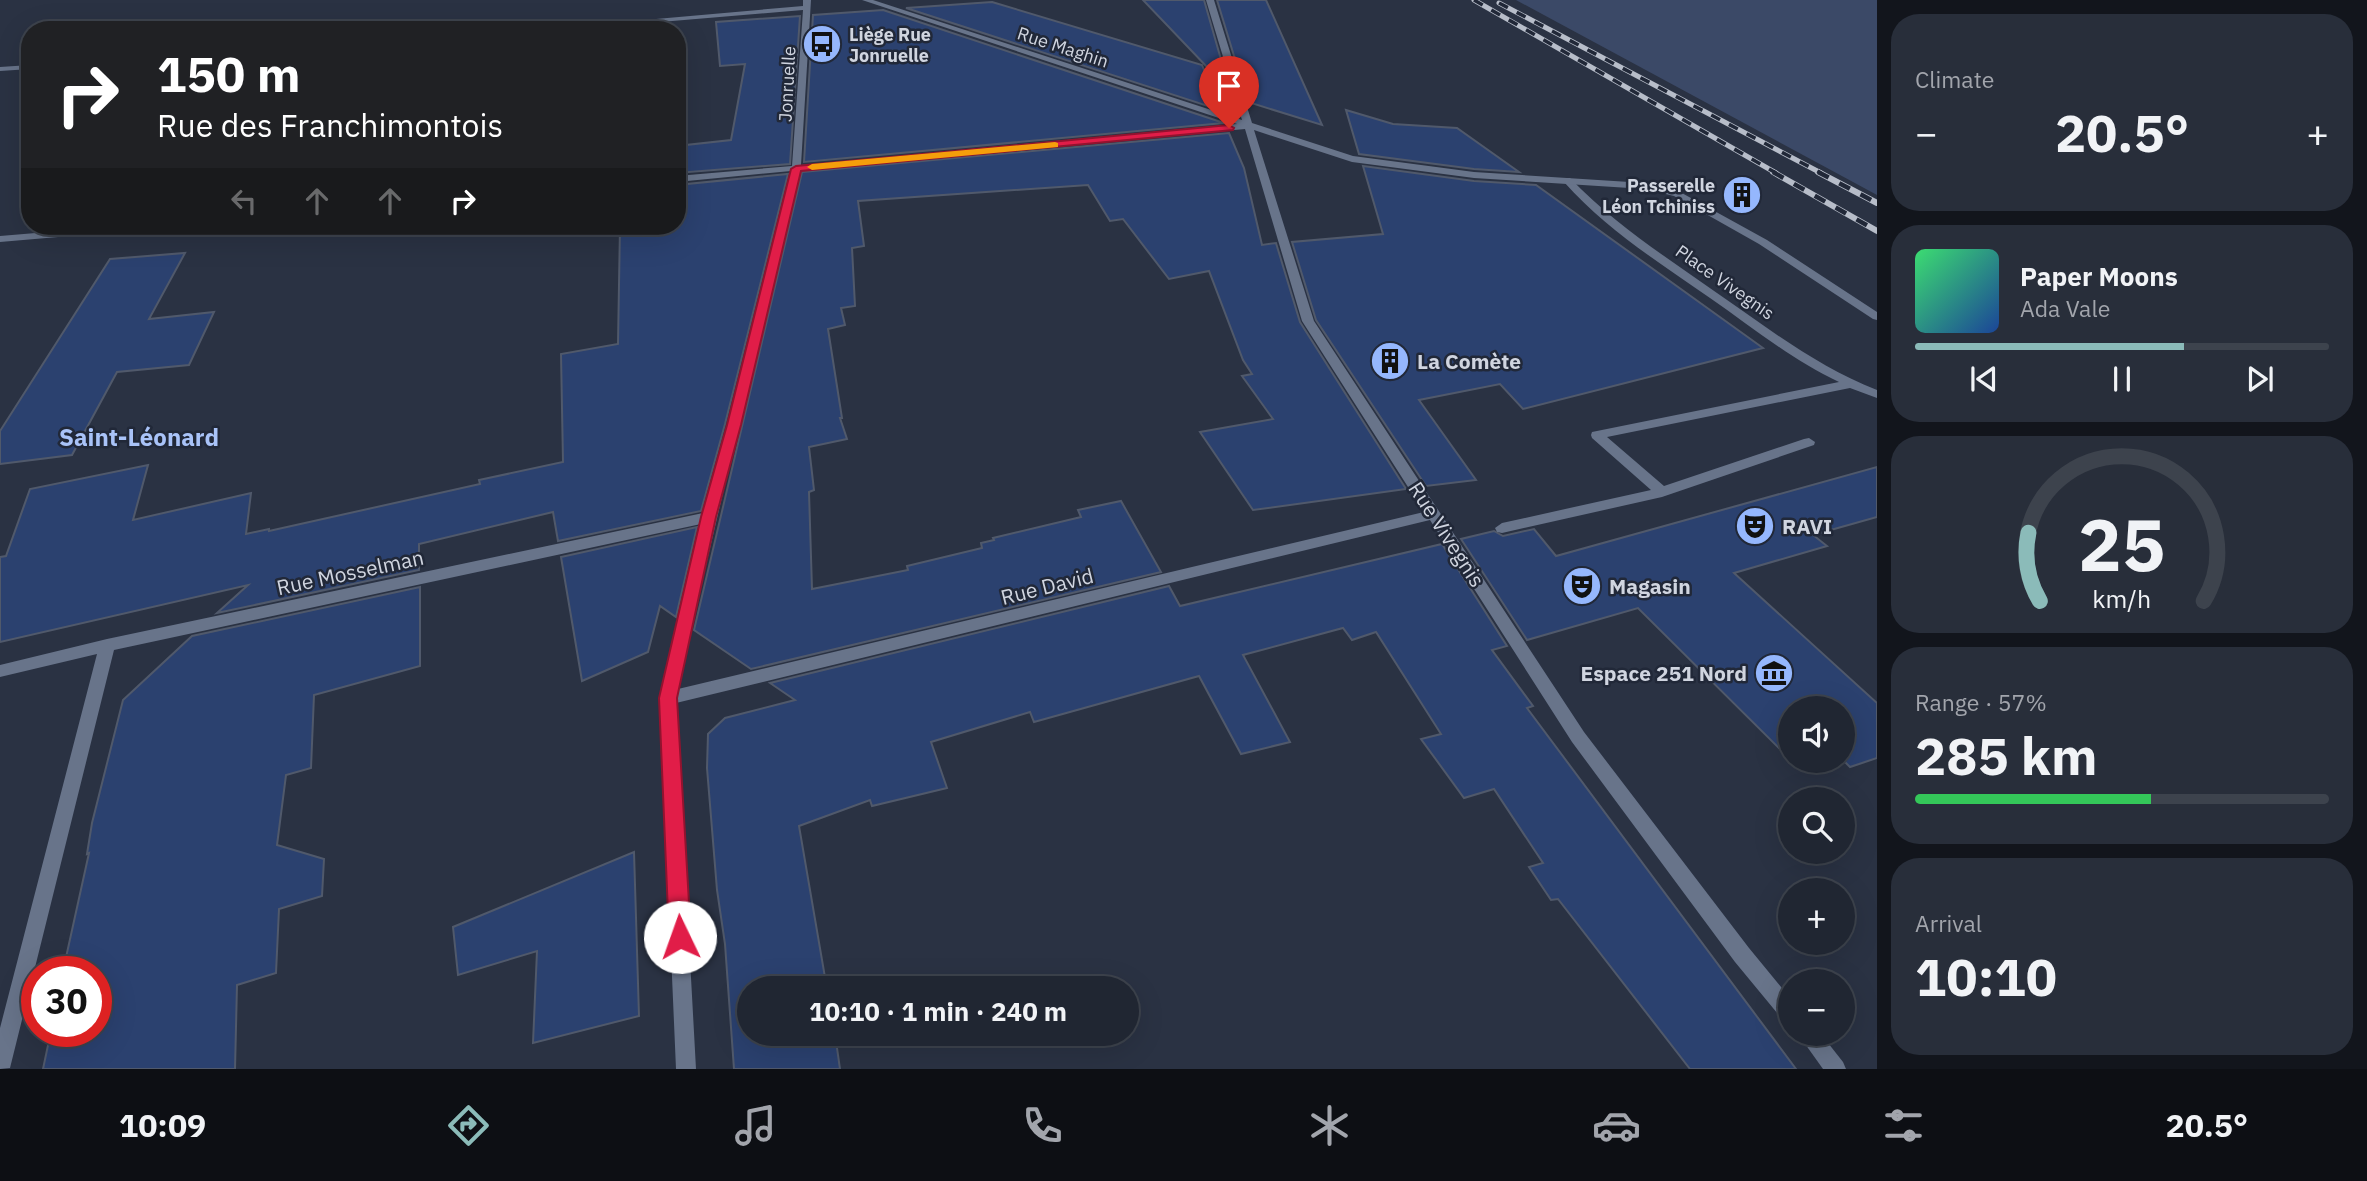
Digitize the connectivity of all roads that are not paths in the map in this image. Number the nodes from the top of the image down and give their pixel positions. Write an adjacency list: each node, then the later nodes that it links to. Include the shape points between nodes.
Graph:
1 (866, 0): 7 (street, Rue Maghin)
2 (1210, 0): 7 (street, Rue Vivegnis)
3 (807, 4): 4 (street); 8 (street, Jonruelle)
4 (629, 21)
5 (21, 68): 6 (street)
6 (0, 69)
7 (1250, 126): 8 (street); 10 (street, via 1352,159 1474,175); 18 (street, Rue Vivegnis, via 1308,321)
8 (796, 169): 9 (street); 19 (street, Jonruelle)
9 (686, 178)
10 (1567, 180): 13 (street, via 1645,186 1677,194 1763,242); 14 (street, Place Vivegnis, via 1588,204 1625,233 1812,364)
11 (46, 235): 12 (street)
12 (0, 239)
13 (1877, 317)
14 (1850, 384): 15 (street, Place Vivegnis); 17 (street, via 1597,435)
15 (1877, 394)
16 (1809, 442): 17 (street)
17 (1662, 492): 20 (street)
18 (1435, 514): 23 (street, Rue David); 24 (street, Rue Vivegnis, via 1578,737)
19 (709, 517): 21 (street, Rue Mosselman); 23 (street, Jonruelle)
20 (1502, 528)
21 (107, 645): 22 (street, Rue Mosselman); 26 (street)
22 (0, 671)
23 (668, 698): 27 (street, Jonruelle)
24 (1778, 998)
25 (1818, 1046): 28 (street)
26 (0, 1068)
27 (686, 1069)
28 (1836, 1069)

